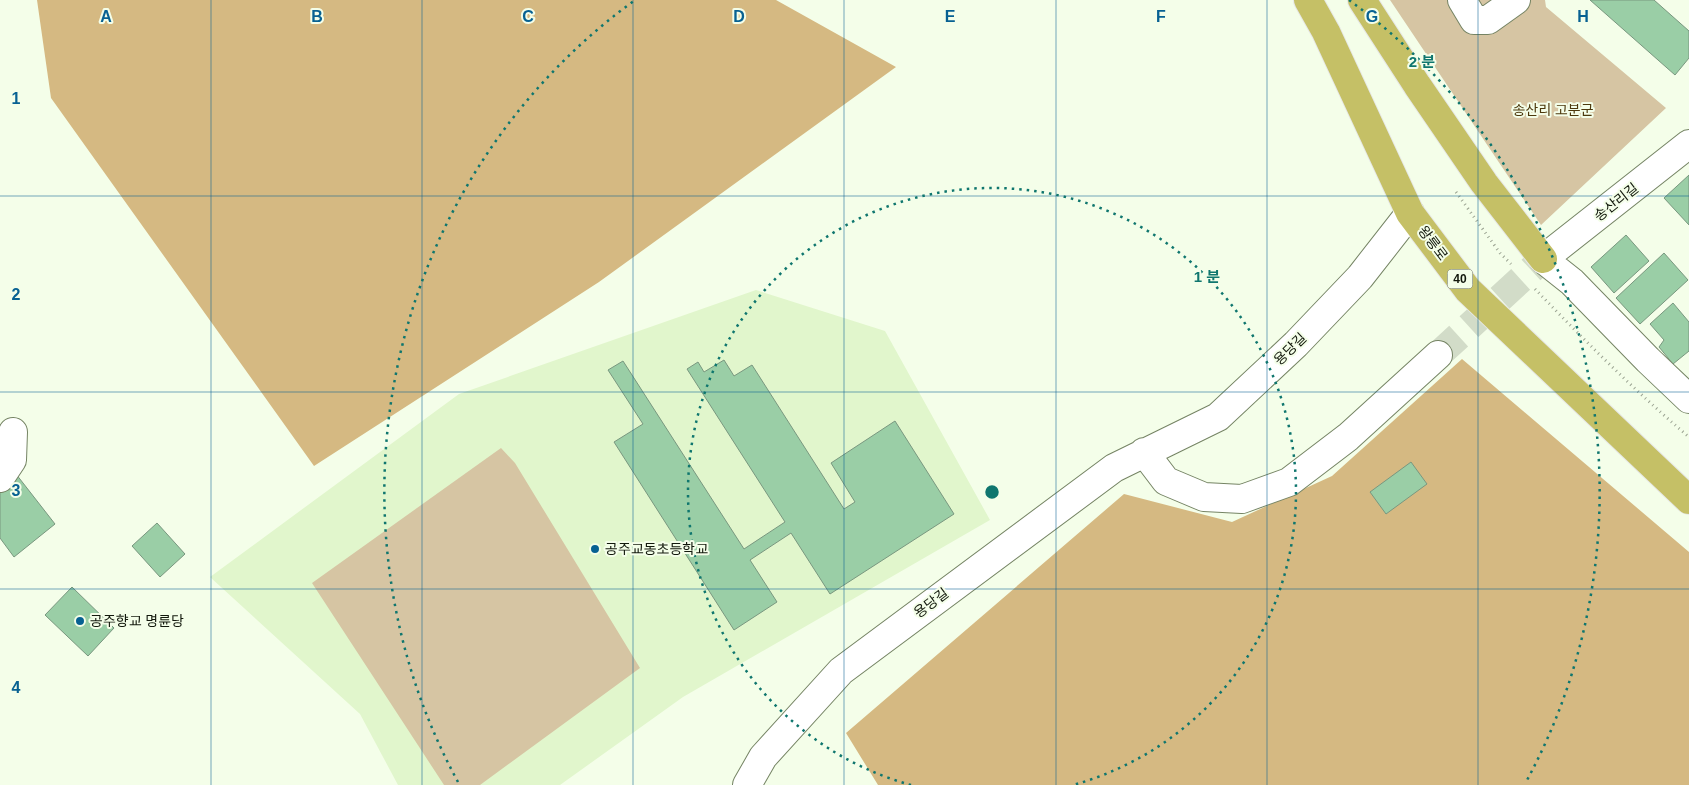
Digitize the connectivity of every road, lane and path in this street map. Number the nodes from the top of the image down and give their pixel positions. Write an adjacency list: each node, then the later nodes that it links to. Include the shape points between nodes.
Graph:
1 (1308, 0): 6 (main road, 왕릉로 / 40)
2 (1362, 0): 7 (main road, via 1484,183)
3 (1462, 0): 4 (street, via 1474,20 1488,20)
4 (1516, 0)
5 (1689, 144): 7 (street, 송산리길)
6 (1410, 213): 11 (street, 용당길, via 1360,277 1296,344 1218,417); 13 (main road, 왕릉로 / 40, via 1468,290)
7 (1543, 260): 9 (street, via 1572,282)
8 (1438, 354): 11 (street, via 1348,437 1288,482 1242,498 1204,497 1166,481)
9 (1689, 399)
10 (14, 432): 12 (street, via 12,460)
11 (1144, 452): 14 (street, 용당길, via 1114,468 841,672 764,757)
12 (0, 478)
13 (1689, 500)
14 (747, 785)

